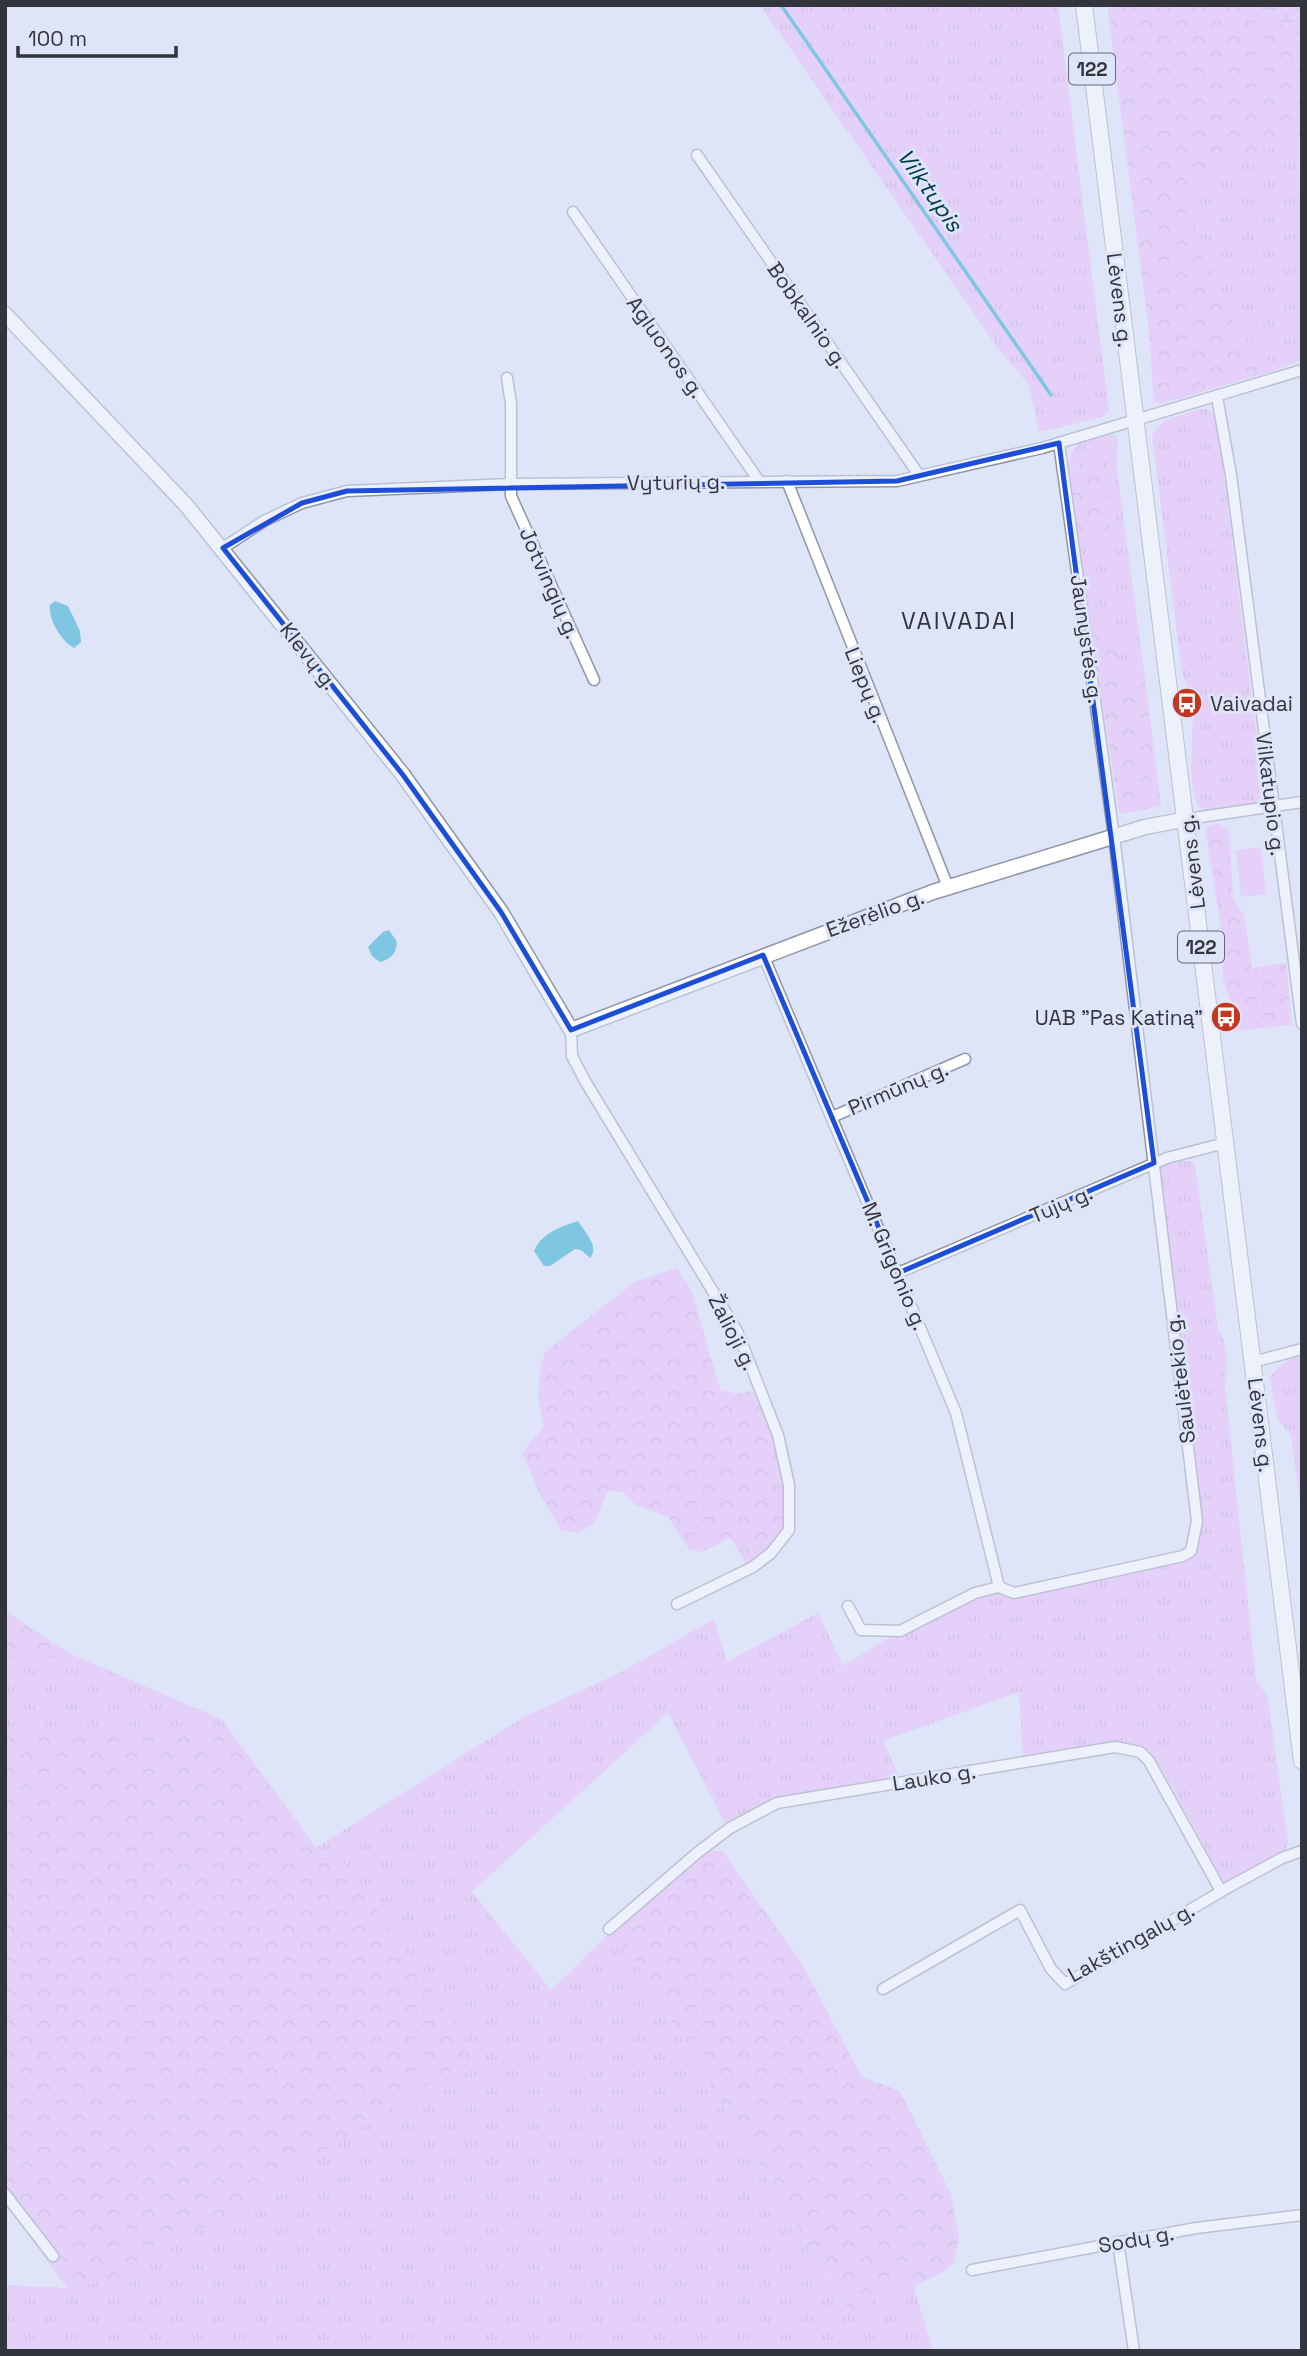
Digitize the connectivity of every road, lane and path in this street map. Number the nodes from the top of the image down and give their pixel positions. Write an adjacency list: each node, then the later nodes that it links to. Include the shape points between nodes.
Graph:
1 (1084, 5): 8 (main road, Lėvens g. / 122)
2 (697, 155): 10 (street, Bobkalnio g.)
3 (573, 212): 11 (street, Agluonos g.)
4 (5, 314): 14 (main road, Klevų g., via 158,472)
5 (1302, 370): 7 (street, Vyturių g.)
6 (507, 379): 13 (street, Jotvingių g.)
7 (1217, 397): 8 (street, Vyturių g.); 17 (street, Vilkatupio g.)
8 (1136, 422): 9 (street, Vyturių g.); 18 (main road, Lėvens g. / 122)
9 (1059, 443): 10 (street, Vyturių g.); 19 (street, Jaunystės g.)
10 (919, 475): 12 (street, Vyturių g., via 897,481)
11 (759, 481): 12 (street, Vyturių g.); 13 (street, Vyturių g.)
12 (787, 481): 20 (street, Liepų g.)
13 (510, 484): 14 (street, Vyturių g., via 335,493 264,521); 15 (street, Jotvingių g., via 511,496)
14 (223, 548): 23 (main road, Klevų g., via 411,786 501,912)
15 (594, 680)
16 (1302, 802): 17 (street)
17 (1274, 806): 18 (street); 22 (street, Vilkatupio g.)
18 (1187, 819): 19 (main road, Ežerėlio g.); 26 (main road, Lėvens g. / 122)
19 (1114, 836): 20 (main road, Ežerėlio g.); 27 (street, Saulėtekio g.)
20 (948, 887): 21 (main road, Ežerėlio g.)
21 (763, 955): 23 (main road, Ežerėlio g.); 25 (street, M. Grigonio g.)
22 (1302, 1024)
23 (571, 1030): 32 (street, Žalioji g., via 572,1056 585,1081 742,1341 778,1435 789,1485 789,1530 771,1553 753,1567)
24 (965, 1059): 25 (street, Pirmūnų g.)
25 (832, 1117): 28 (street, M. Grigonio g.)
26 (1225, 1143): 27 (street, Tujų g.); 30 (main road, Lėvens g. / 122)
27 (1154, 1163): 28 (street, Tujų g.); 31 (street, Saulėtekio g., via 1195,1541 1183,1556 1014,1593)
28 (898, 1273): 31 (street, M. Grigonio g., via 956,1413)
29 (1302, 1349): 30 (street)
30 (1253, 1362): 34 (main road, Lėvens g. / 122)
31 (999, 1587): 33 (street, Saulėtekio g., via 975,1593 901,1631 861,1630)
32 (677, 1604)
33 (848, 1606)
34 (1297, 1673): 35 (main road, Lėvens g. / 122)
35 (1302, 1761)
36 (1302, 1851): 37 (street, Lakštingalų g.)
37 (1221, 1891): 38 (street, Lauko g., via 1149,1761 1140,1752 1115,1747 777,1804 730,1828); 39 (street, Lakštingalų g., via 1065,1984 1051,1969 1020,1910)
38 (609, 1929)
39 (883, 1989)
40 (5, 2194): 43 (street)
41 (1302, 2215): 42 (street, Sodų g.)
42 (1118, 2242): 44 (street, Sodų g.); 45 (street)
43 (53, 2256)
44 (972, 2270)
45 (1134, 2351)

